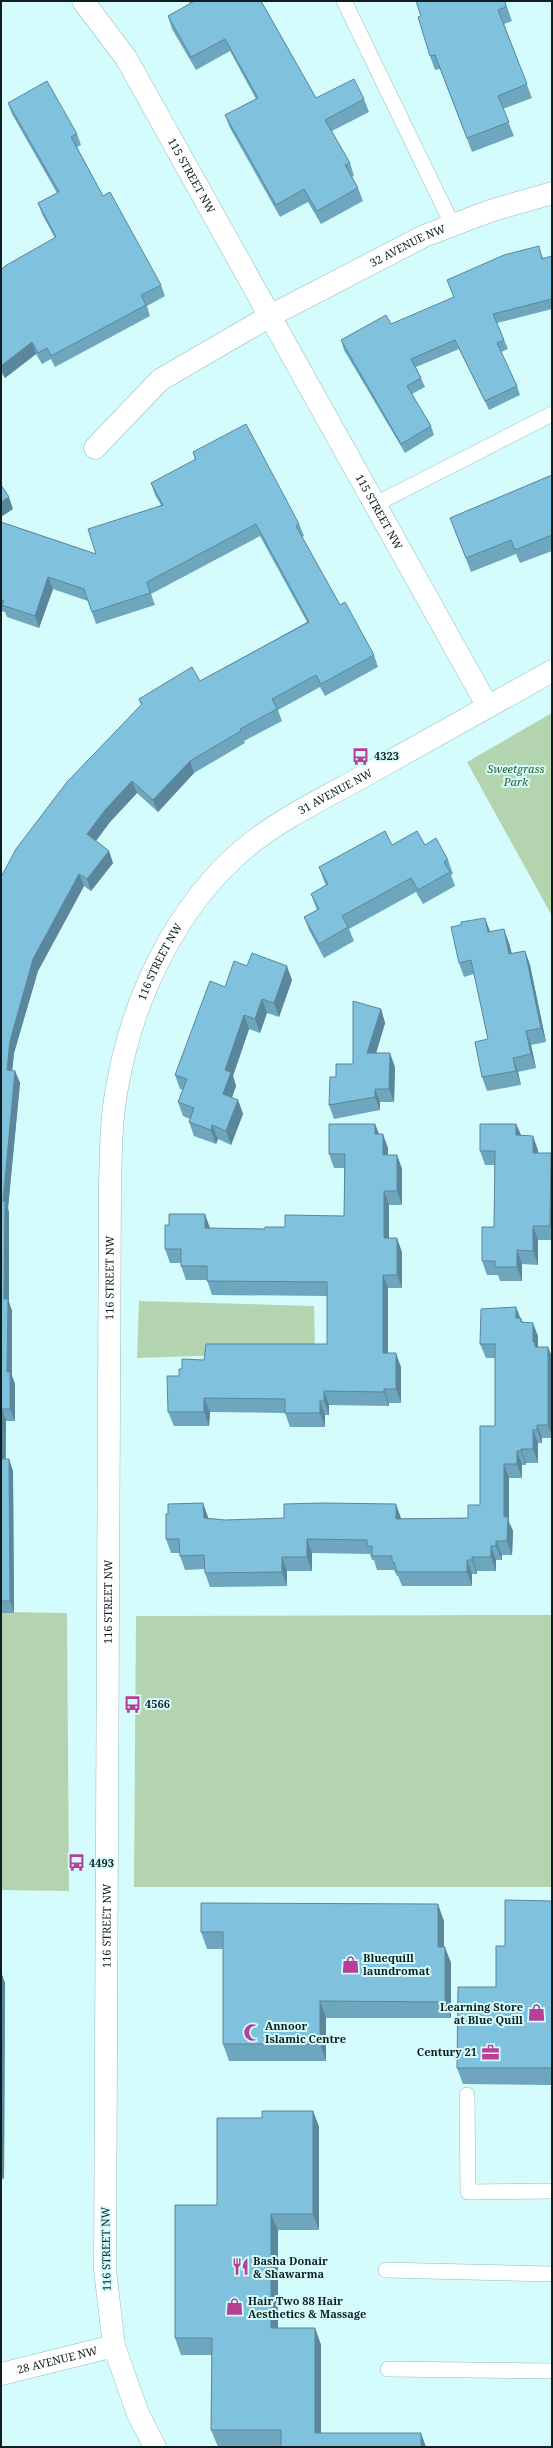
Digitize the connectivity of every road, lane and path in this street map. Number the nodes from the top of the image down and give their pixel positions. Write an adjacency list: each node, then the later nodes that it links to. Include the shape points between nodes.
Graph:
1 (83, 1): 5 (street, 115 STREET NW, via 126,58)
2 (344, 1): 4 (lane)
3 (552, 193): 4 (street, 32 AVENUE NW)
4 (452, 224): 5 (street, 32 AVENUE NW, via 398,248)
5 (270, 316): 7 (street, via 160,380); 8 (street, 115 STREET NW)
6 (552, 414): 8 (lane)
7 (95, 448)
8 (376, 504): 10 (street, 115 STREET NW)
9 (552, 671): 10 (street, 31 AVENUE NW)
10 (488, 707): 11 (street, 31 AVENUE NW, via 279,826 245,848)
11 (212, 881): 16 (street, 116 STREET NW, via 177,929 156,965 135,1011 116,1090 112,1134 105,2240 107,2293)
12 (467, 2095): 13 (lane, via 468,2192)
13 (552, 2191)
14 (386, 2270): 15 (lane)
15 (552, 2274)
16 (114, 2346): 19 (street, 28 AVENUE NW); 20 (street, 116 STREET NW, via 138,2414)
17 (388, 2369): 18 (lane)
18 (552, 2371)
19 (1, 2374)
20 (155, 2447)

